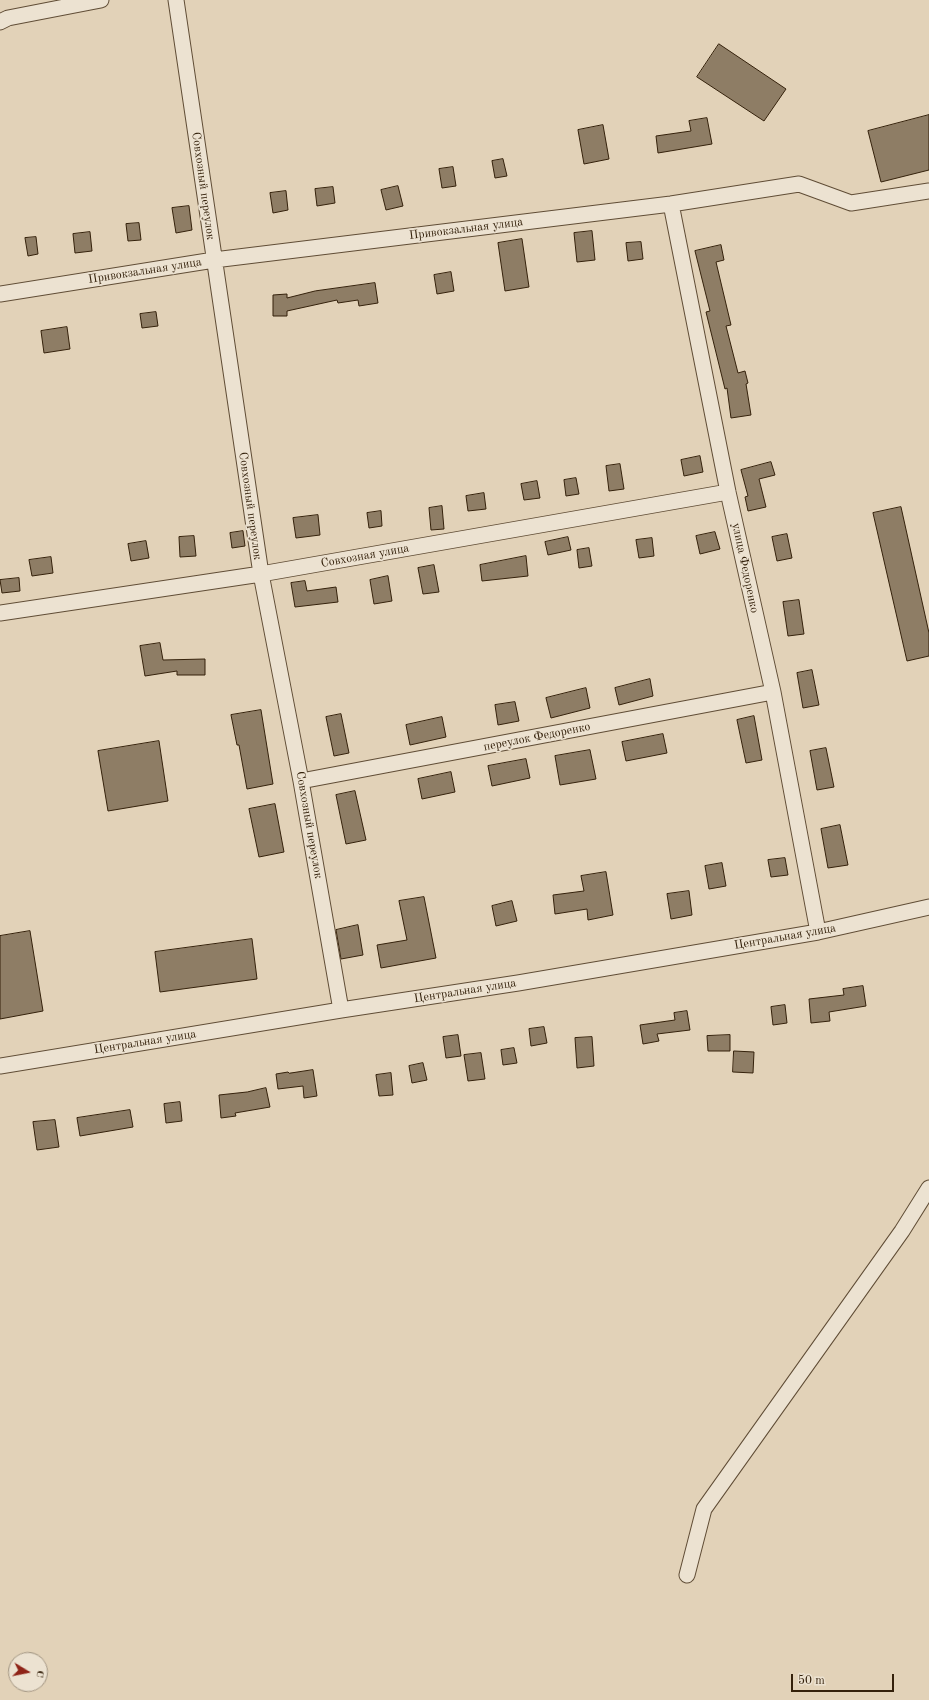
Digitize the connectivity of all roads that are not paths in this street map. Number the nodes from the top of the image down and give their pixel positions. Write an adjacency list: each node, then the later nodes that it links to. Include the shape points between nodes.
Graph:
1 (101, 0): 3 (street, via 8,18)
2 (176, 0): 6 (street, Совхозный переулок)
3 (0, 22)
4 (929, 191): 5 (street, Привокзальная улица, via 851,203 800,184)
5 (671, 204): 6 (street, Привокзальная улица); 8 (street, улица Федоренко)
6 (214, 260): 7 (street, Привокзальная улица); 9 (street, Совхозный переулок)
7 (0, 294)
8 (728, 492): 9 (street, Совхозная улица); 11 (street, улица Федоренко)
9 (261, 574): 10 (street, Совхозная улица); 12 (street, Совхозный переулок)
10 (0, 613)
11 (773, 692): 12 (street, переулок Федоренко); 14 (street, улица Федоренко)
12 (301, 781): 15 (street, Совхозный переулок)
13 (929, 907): 14 (street, Центральная улица)
14 (818, 932): 15 (street, Центральная улица)
15 (341, 1010): 16 (street, Центральная улица)
16 (0, 1066)
17 (929, 1188): 18 (street, via 902,1231 704,1509)
18 (688, 1575)

